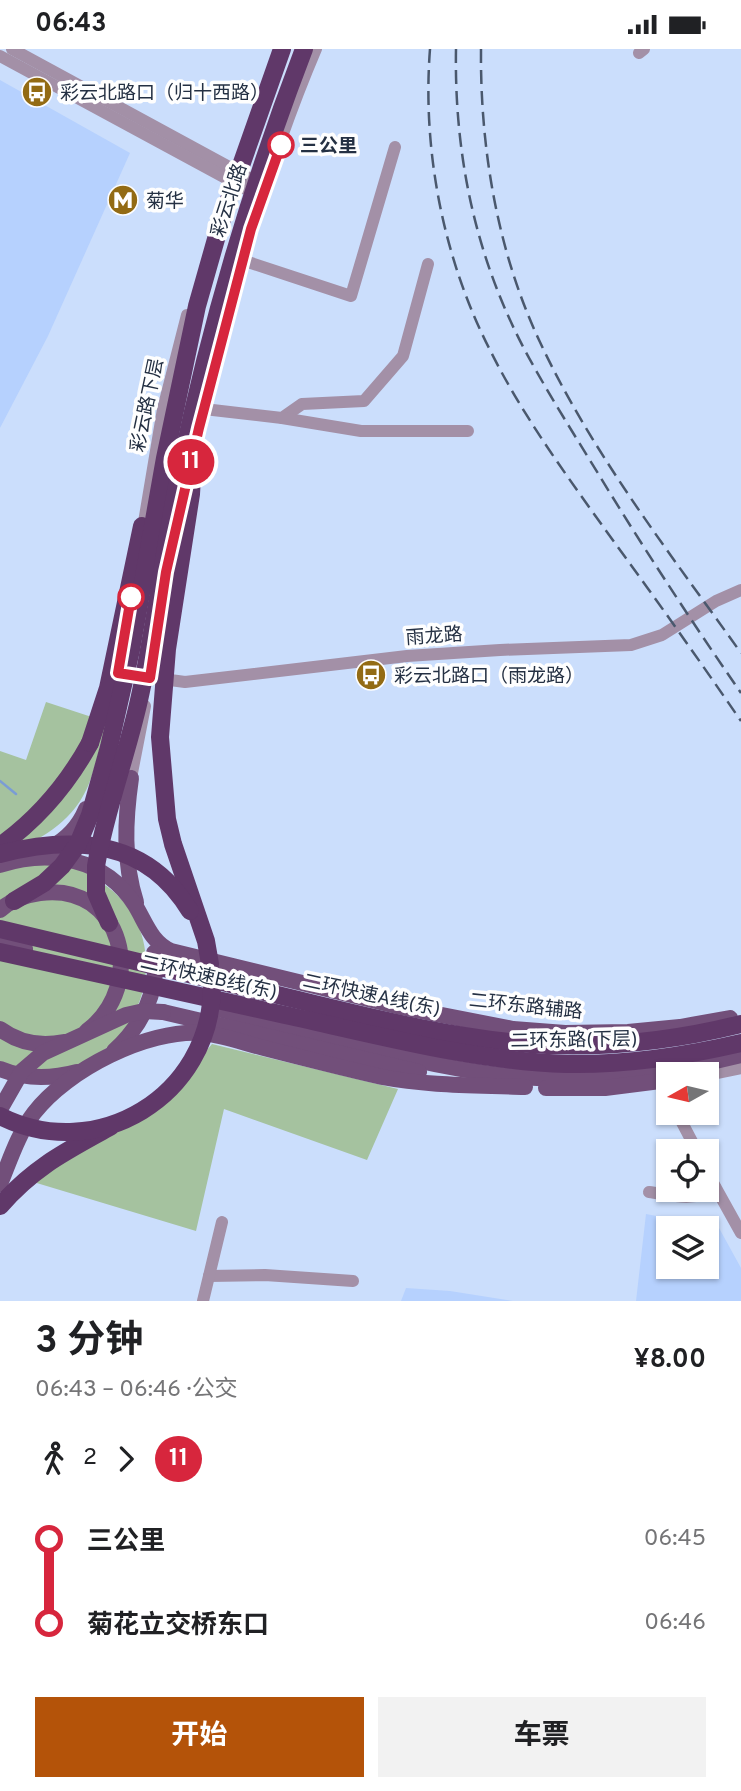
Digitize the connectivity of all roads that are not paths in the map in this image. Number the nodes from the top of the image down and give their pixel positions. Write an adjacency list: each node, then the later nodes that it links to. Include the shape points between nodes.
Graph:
1 (12, 49): 8 (street)
2 (275, 49): 8 (street, 彩云路下层)
3 (282, 49): 12 (highway, 彩云北路, bridge, via 220,225)
4 (304, 49): 13 (highway, 彩云北路, bridge, via 242,222)
5 (316, 49): 9 (street)
6 (0, 56): 8 (street)
7 (395, 147): 10 (street, via 351,296)
8 (231, 175): 9 (street); 18 (street, 彩云路下层, via 166,391)
9 (264, 192): 10 (street)
10 (243, 260): 14 (street)
11 (428, 264): 15 (street, via 403,356 364,401 302,404)
12 (184, 363): 22 (highway, bridge, via 96,728 63,787); 25 (highway, bridge, via 131,650 90,815 62,866)
13 (203, 368): 27 (highway, bridge, via 176,489 141,694 96,866 96,893); 32 (highway, bridge, via 160,737 167,819)
14 (204, 409): 15 (street); 19 (street, via 166,572)
15 (282, 418): 16 (street, via 361,431)
16 (468, 431)
17 (741, 590): 19 (street, 雨龙路, via 662,635 631,645 407,656 185,682)
18 (118, 673): 19 (street, 雨龙路); 21 (street, 彩云路下层)
19 (150, 678): 20 (street)
20 (131, 778): 26 (main road, via 127,859)
21 (97, 780): 24 (main road, via 83,815 66,837 46,851)
22 (0, 846)
23 (0, 854): 32 (highway, bridge, via 72,843 134,857 179,894 200,930)
24 (0, 865): 26 (main road, via 47,857 78,861 121,888)
25 (7, 905): 27 (main road, bridge, via 35,894 68,894 96,907)
26 (144, 921): 36 (main road, 二环东路辅路, via 161,946 186,955 475,1023 547,1032); 41 (main road, via 155,961 150,998 133,1031)
27 (109, 923): 37 (main road, bridge, via 120,954 118,992 96,1024)
28 (0, 929): 34 (highway, 二环快速A线(东), bridge, via 433,1030 518,1043 628,1043)
29 (0, 943): 44 (main road, 二环东路(下层), bridge, via 458,1053)
30 (0, 952): 38 (highway, 二环快速B线(东), bridge, via 515,1060 576,1064)
31 (0, 958): 44 (main road, 二环东路(下层), via 448,1065 521,1077)
32 (210, 964): 49 (highway, bridge, via 210,1013 194,1060 166,1094)
33 (741, 1016): 36 (main road, 二环东路辅路)
34 (741, 1024)
35 (0, 1029): 37 (main road, bridge, via 33,1044)
36 (613, 1033): 38 (main road)
37 (74, 1038): 47 (main road, bridge, via 126,1014 153,1010 377,1064); 48 (main road, bridge, via 29,1064 15,1081)
38 (739, 1049): 39 (main road, 二环东路(下层)); 40 (main road); 42 (street); 44 (main road, 二环东路(下层))
39 (710, 1062)
40 (712, 1062)
41 (94, 1065): 43 (main road, via 51,1077); 47 (main road, via 163,1036 190,1033 387,1078); 50 (main road, via 42,1103 15,1146)
42 (719, 1065)
43 (0, 1069)
44 (587, 1070): 45 (main road, 二环东路(下层))
45 (656, 1081)
46 (656, 1083): 47 (main road, via 593,1089)
47 (525, 1087)
48 (1, 1112): 49 (highway, bridge, via 30,1128 67,1132)
49 (120, 1122): 54 (highway, bridge, via 32,1173)
50 (0, 1184)
51 (649, 1192): 52 (street)
52 (656, 1193)
53 (719, 1194): 56 (street)
54 (0, 1206)
55 (222, 1222): 57 (street)
56 (741, 1233)
57 (209, 1276): 58 (street); 59 (street)
58 (353, 1281)
59 (203, 1301)

